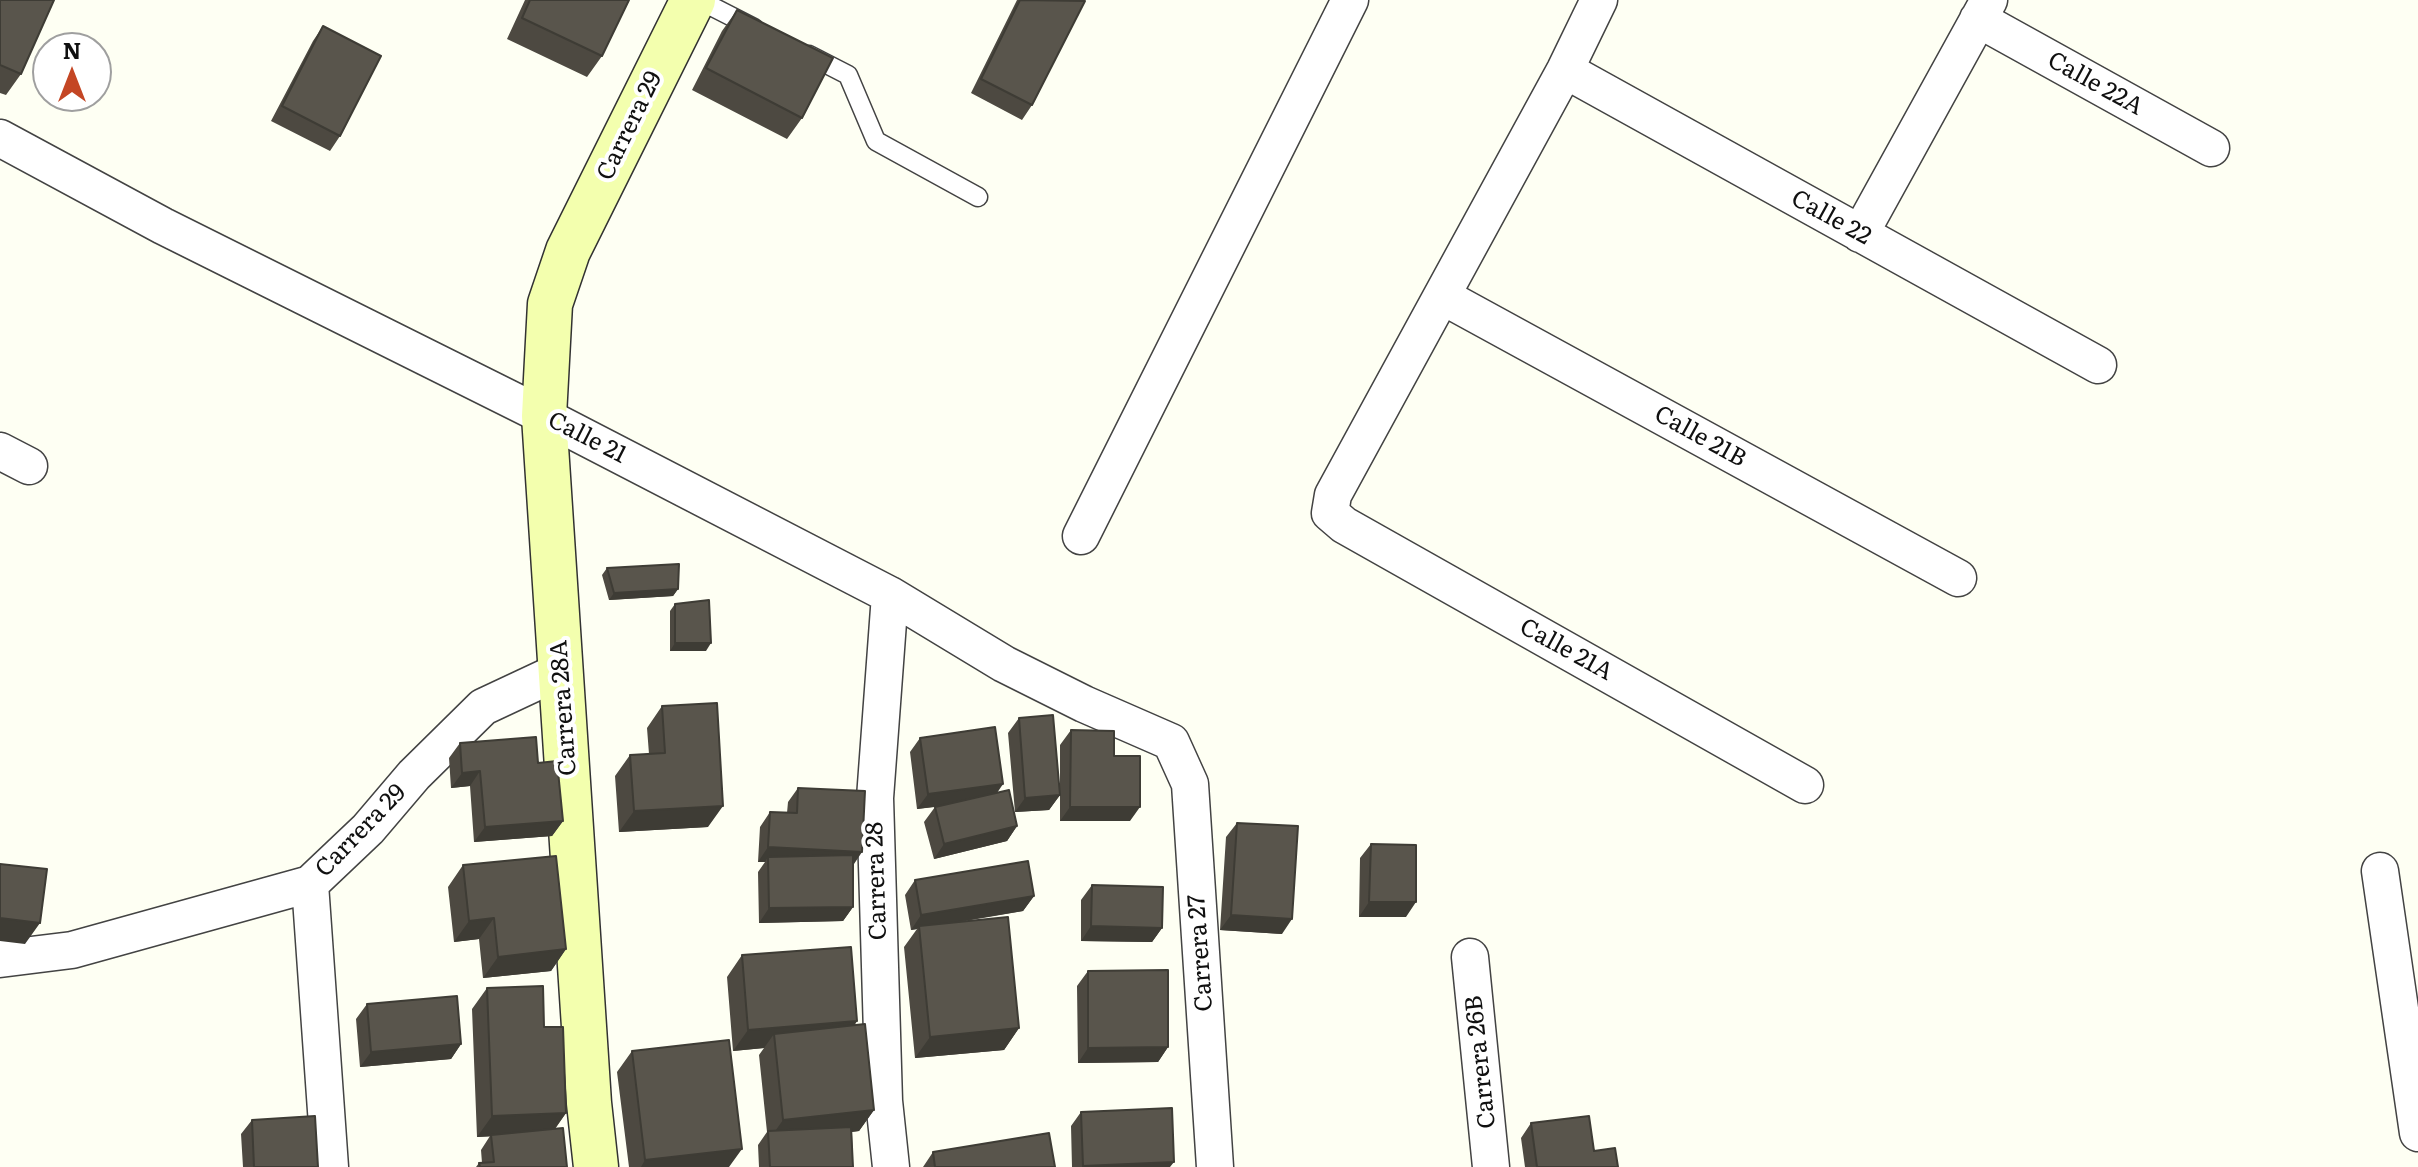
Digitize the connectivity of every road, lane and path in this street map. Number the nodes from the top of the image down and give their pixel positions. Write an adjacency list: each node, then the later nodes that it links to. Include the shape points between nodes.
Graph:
1 (696, 0): 5 (lane); 12 (street, Carrera 29)
2 (1350, 0): 16 (street)
3 (1599, 0): 7 (street)
4 (1984, 10): 9 (street, Calle 22A); 11 (street)
5 (767, 34)
6 (794, 48): 10 (lane, via 848,75 876,141)
7 (1565, 70): 11 (street, Calle 22); 13 (street)
8 (0, 138): 15 (street, Calle 21, via 163,226)
9 (2211, 148)
10 (978, 197)
11 (1860, 234): 14 (street, Calle 22)
12 (568, 251): 15 (street, Carrera 28A, via 550,304)
13 (1442, 296): 17 (street, Calle 21B); 21 (street, Calle 21A, via 1333,495 1330,513)
14 (2098, 365)
15 (544, 416): 18 (street, Calle 21); 19 (street, Carrera 28A)
16 (1081, 536)
17 (1958, 578)
18 (890, 595): 20 (street, Calle 21, via 1004,664); 29 (street, Carrera 28, via 875,798 884,1101)
19 (562, 670): 23 (street, Carrera 29, via 483,707); 28 (street, Carrera 28A)
20 (1171, 742): 30 (street, Carrera 27, via 1190,784)
21 (1805, 785)
22 (2380, 871): 26 (street)
23 (310, 884): 25 (street, via 72,950); 27 (street, Carrera 29)
24 (1470, 957): 31 (street, Carrera 26B)
25 (0, 959)
26 (2418, 1133)
27 (330, 1167)
28 (596, 1167)
29 (891, 1167)
30 (1215, 1167)
31 (1491, 1167)

